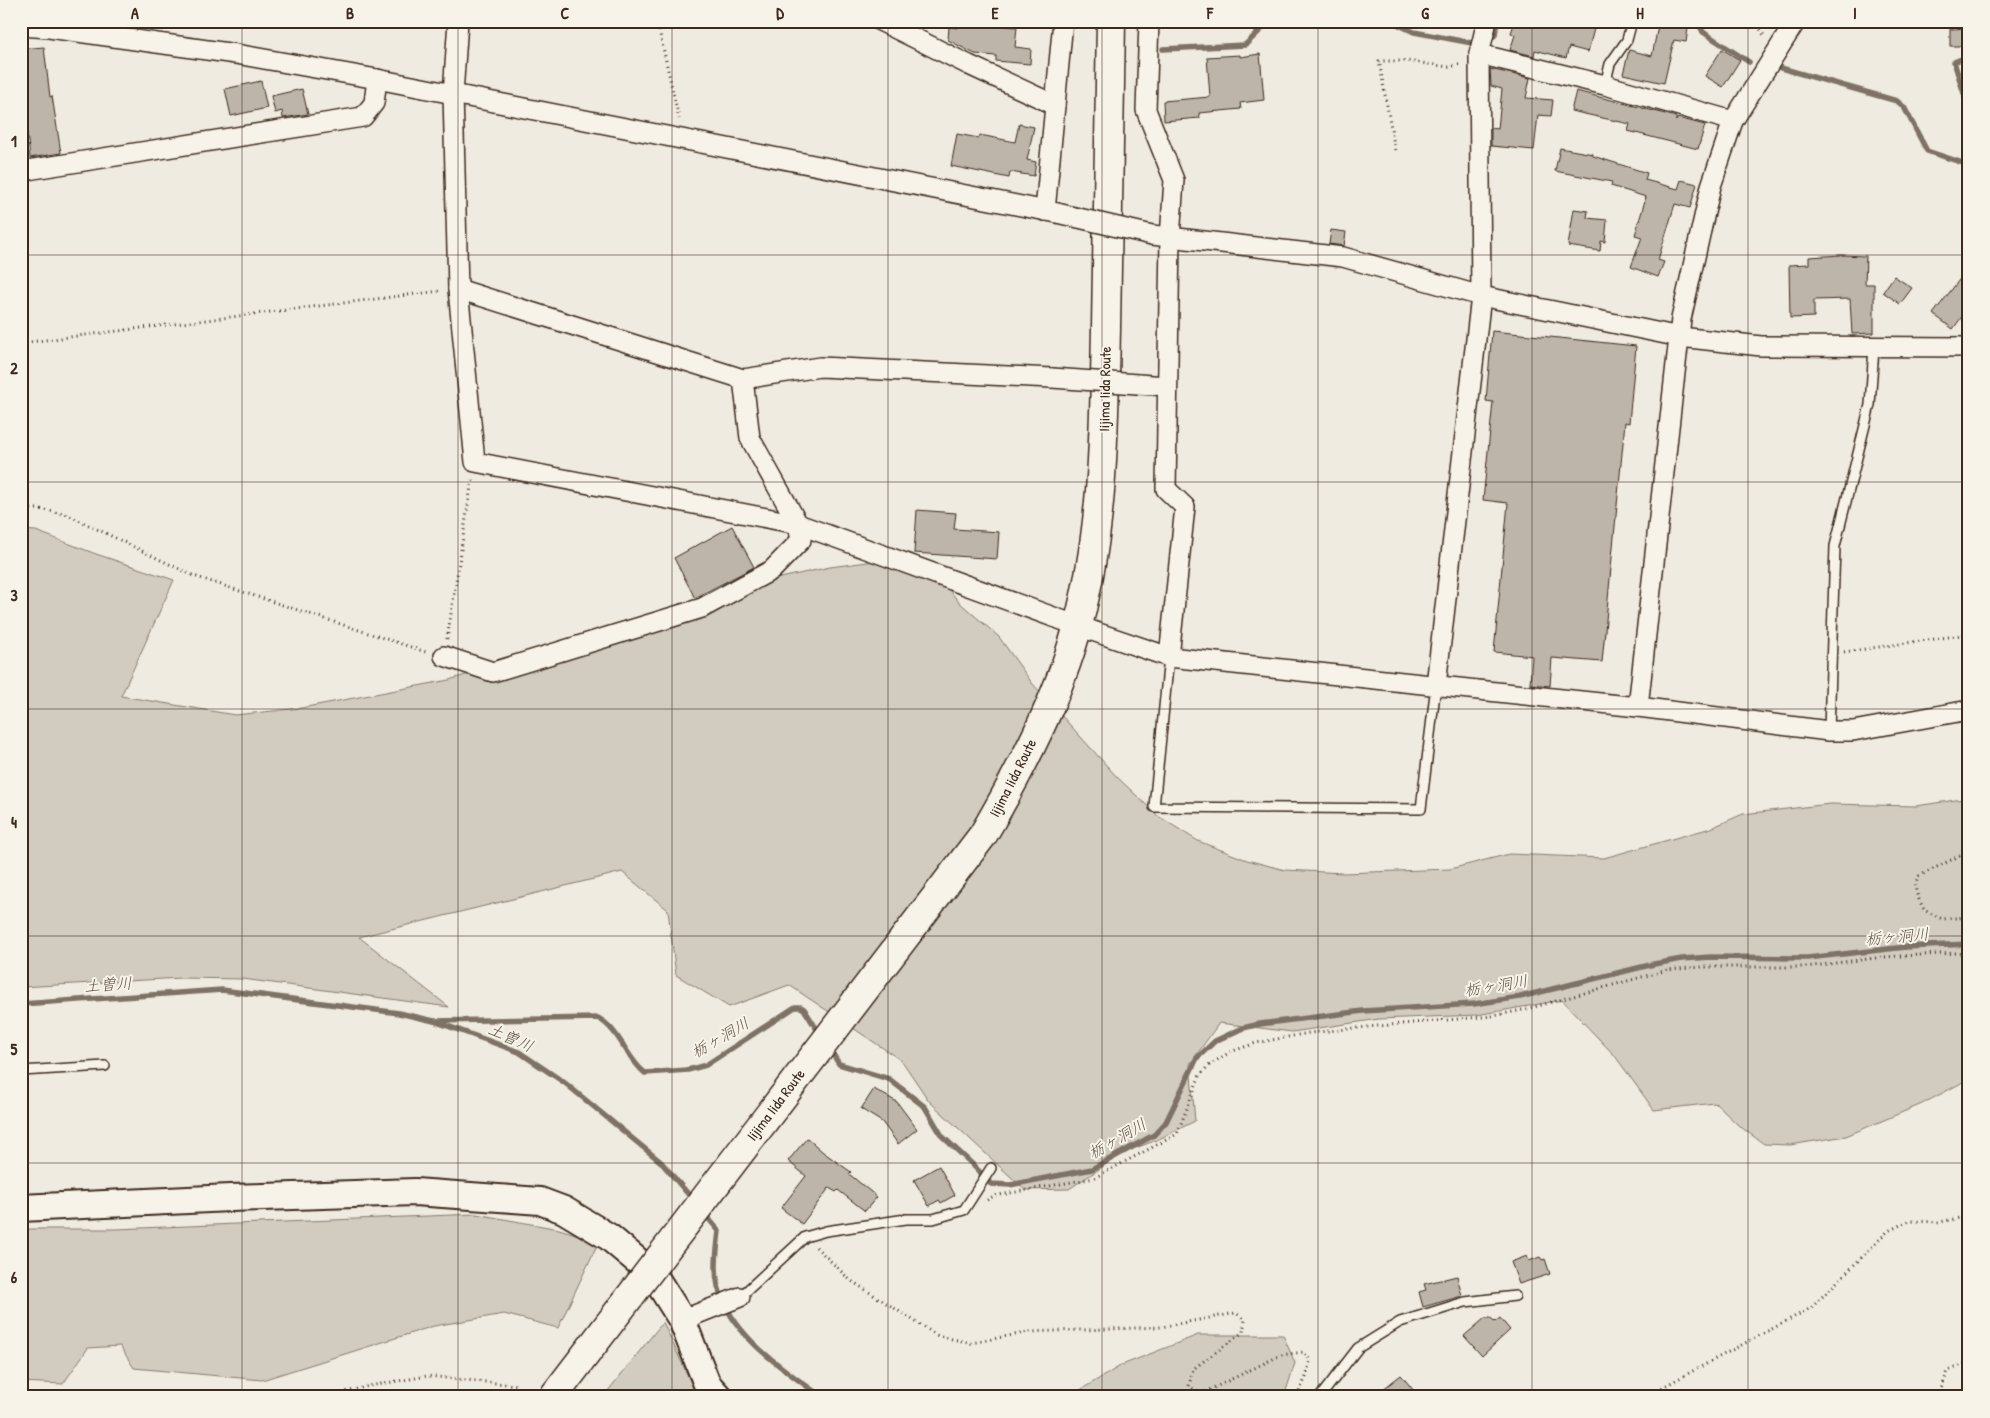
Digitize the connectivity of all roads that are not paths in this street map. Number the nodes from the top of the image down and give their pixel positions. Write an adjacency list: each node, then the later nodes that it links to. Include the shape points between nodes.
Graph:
1 (458, 21): 13 (street)
2 (880, 21): 14 (street)
3 (1063, 21): 14 (street)
4 (1111, 21): 27 (main road, Iijima Iida Route, via 1104,455 1094,557)
5 (1149, 21): 18 (street, via 1146,110 1174,180)
6 (1487, 21): 10 (street)
7 (1632, 21): 12 (lane, via 1627,40 1610,64)
8 (1796, 21): 15 (street)
9 (21, 26): 11 (street, via 236,54)
10 (1479, 54): 12 (street); 20 (street)
11 (377, 79): 13 (street); 16 (street, via 374,103 363,117)
12 (1605, 85): 15 (street)
13 (453, 94): 17 (street); 19 (street)
14 (1055, 105): 17 (street)
15 (1733, 121): 21 (street, via 1711,186 1681,319)
16 (21, 171)
17 (1051, 212): 18 (street, bridge)
18 (1161, 236): 20 (street, via 1343,257); 25 (street)
19 (458, 289): 24 (street); 26 (street, via 475,462)
20 (1481, 296): 21 (street); 30 (street)
21 (1680, 337): 23 (street, via 1761,346); 31 (street)
22 (1969, 347): 23 (street)
23 (1874, 348): 33 (lane, via 1870,405 1835,546)
24 (743, 380): 25 (street, bridge, via 820,367); 26 (street, via 750,438)
25 (1167, 386): 29 (street, via 1166,488 1185,507)
26 (798, 524): 27 (street); 28 (street, via 801,540 772,570 702,608 493,672)
27 (1078, 626): 29 (street); 41 (main road, Iijima Iida Route, bridge, via 1059,682 1033,740 1009,791 983,834)
28 (444, 656)
29 (1169, 657): 30 (street); 30 (lane, via 1154,807 1421,809)
30 (1436, 685): 31 (street)
31 (1638, 707): 33 (street)
32 (1969, 710): 33 (street)
33 (1829, 732)
34 (105, 1066): 35 (lane)
35 (21, 1071)
36 (991, 1168): 39 (lane, via 964,1210 933,1219 906,1219 805,1237)
37 (21, 1208): 40 (street, via 415,1192 540,1201 564,1210 609,1237 653,1274)
38 (1515, 1296): 43 (lane, via 1465,1302 1400,1322 1358,1348)
39 (740, 1297): 40 (street)
40 (682, 1320): 42 (street, via 707,1384)
41 (553, 1397)
42 (719, 1397)
43 (1320, 1397)

